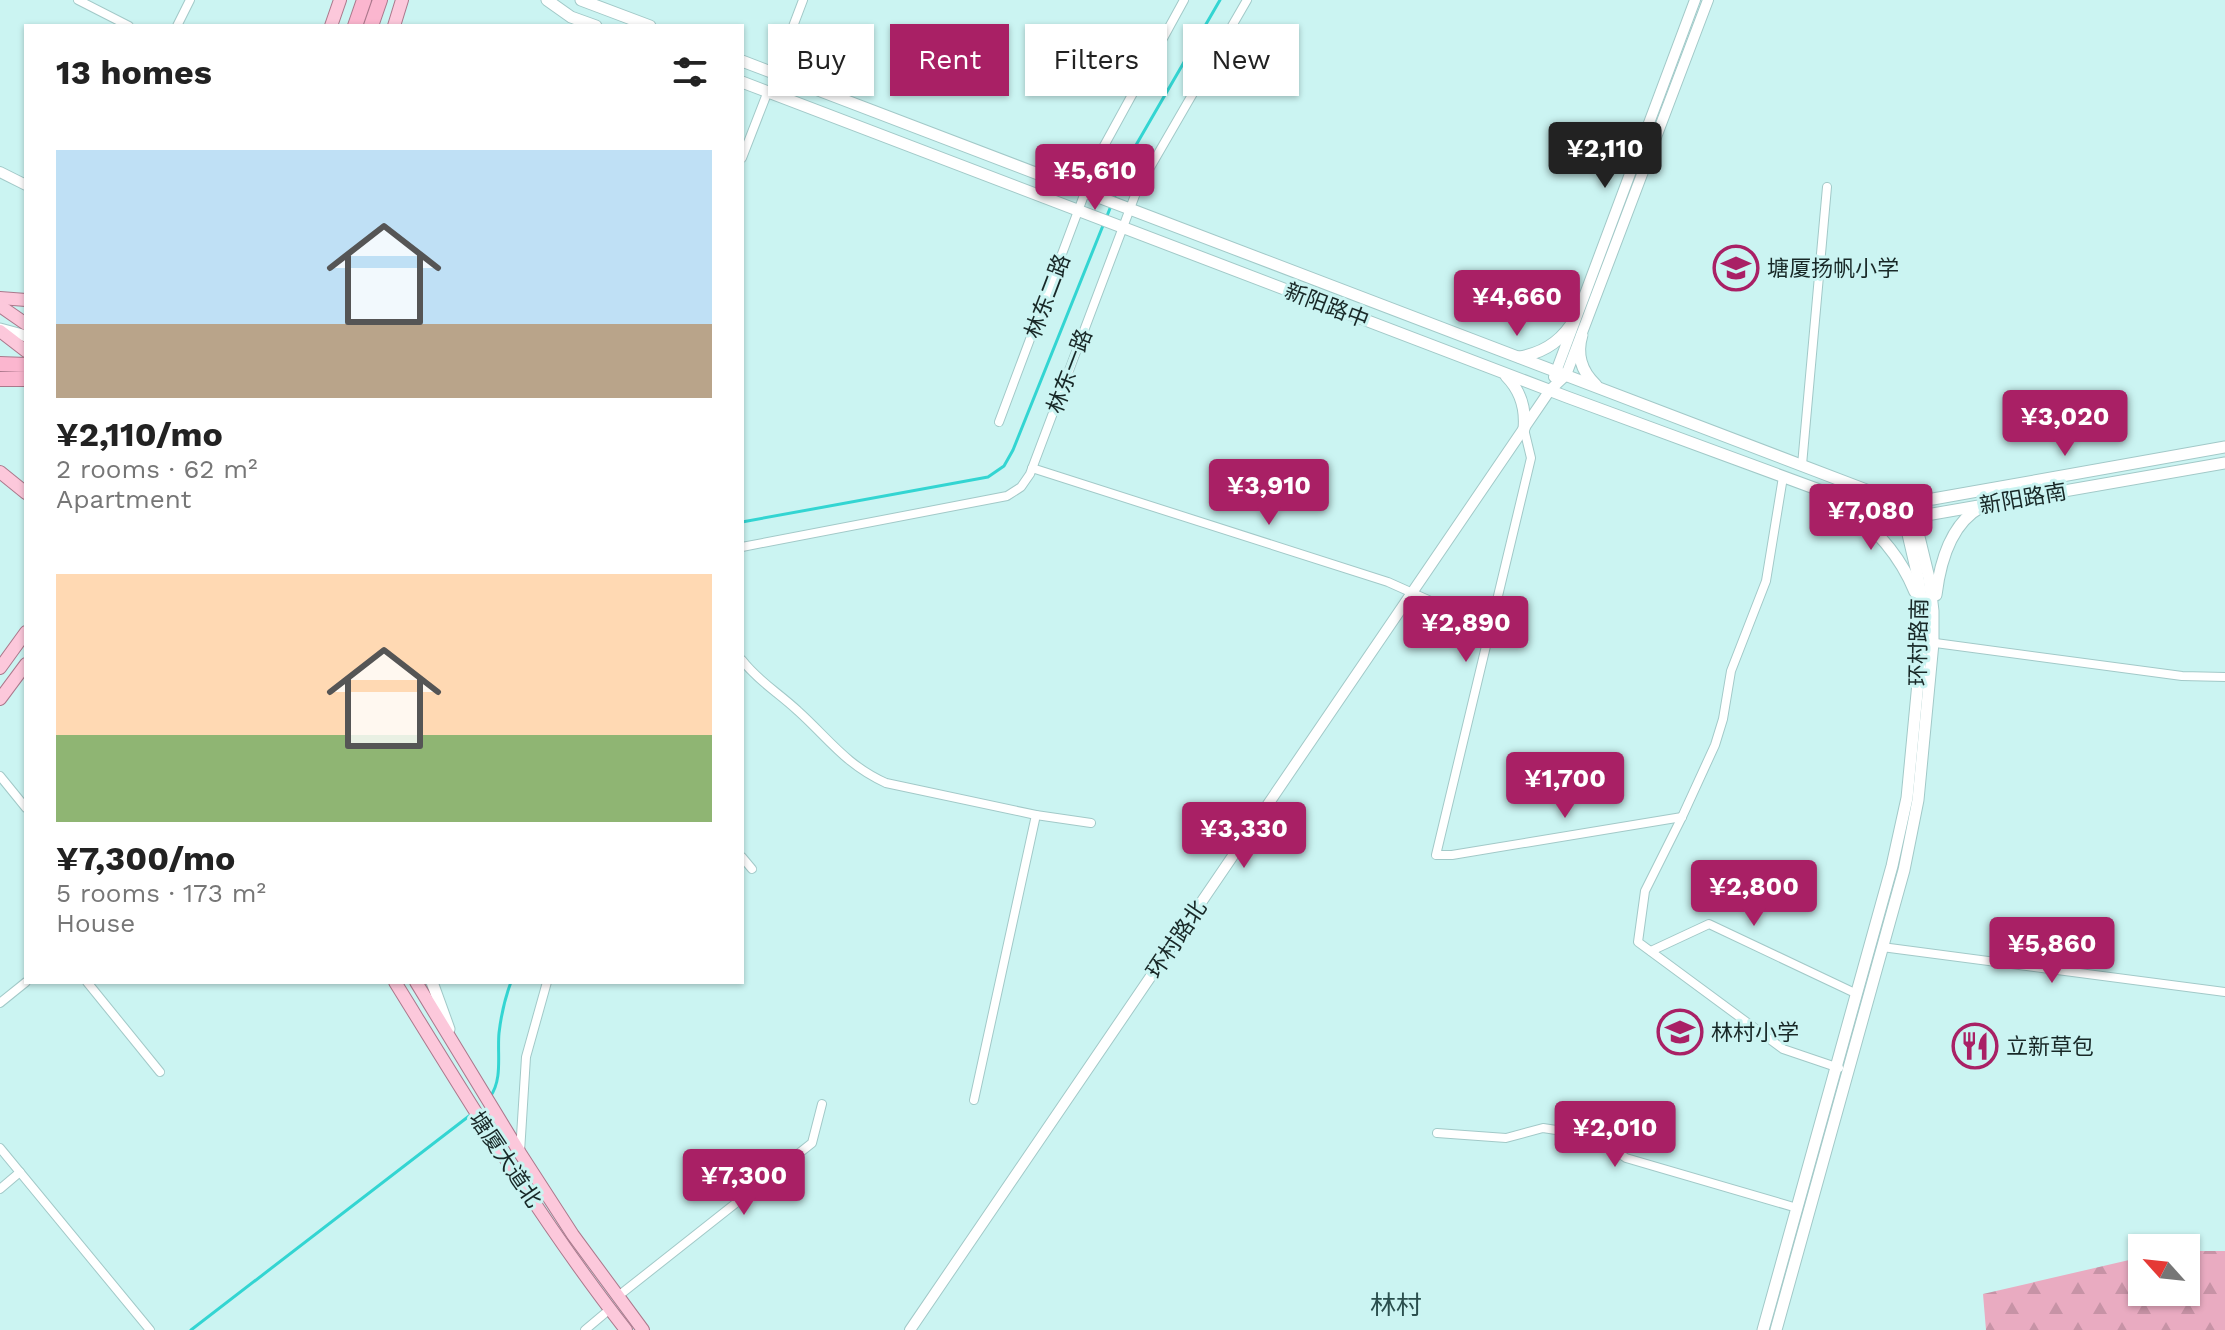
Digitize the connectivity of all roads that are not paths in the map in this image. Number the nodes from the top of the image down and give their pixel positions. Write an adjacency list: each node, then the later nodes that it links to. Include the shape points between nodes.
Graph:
1 (78, 0): 14 (street)
2 (190, 0): 15 (street)
3 (340, 0): 16 (main road)
4 (364, 0): 17 (highway)
5 (380, 0): 18 (highway)
6 (402, 0): 19 (main road)
7 (547, 0): 20 (main road)
8 (581, 0): 21 (main road)
9 (803, 0): 22 (street)
10 (1184, 0): 33 (street, 林东二路, via 1099,155)
11 (1247, 0): 34 (street, 林东一路)
12 (1695, 0): 40 (street)
13 (1708, 0): 43 (street)
14 (125, 24)
15 (178, 24)
16 (332, 24)
17 (356, 24)
18 (372, 24)
19 (395, 24)
20 (590, 24)
21 (645, 24)
22 (794, 24)
23 (744, 62): 24 (main road, 新阳路中)
24 (768, 71)
25 (744, 83): 26 (main road, 新阳路中)
26 (768, 91): 29 (street)
27 (781, 96): 35 (main road, 新阳路中)
28 (833, 96): 33 (main road, 新阳路中)
29 (744, 153)
30 (0, 172): 31 (street)
31 (24, 184)
32 (1827, 187): 59 (street)
33 (1091, 194): 34 (main road, 新阳路中); 35 (street, 林东二路)
34 (1124, 207): 36 (street, 林东一路); 46 (main road, 新阳路中)
35 (1083, 212): 36 (main road, 新阳路中); 55 (street, 林东二路)
36 (1117, 225): 49 (main road, 新阳路中); 60 (street, 林东一路)
37 (0, 298): 38 (main road)
38 (24, 300)
39 (0, 306): 41 (main road)
40 (1575, 318): 46 (main road, via 1551,345); 50 (street)
41 (24, 323)
42 (0, 330): 44 (main road); 45 (main road)
43 (1582, 335): 50 (street); 53 (main road, via 1580,362)
44 (24, 336)
45 (24, 349)
46 (1517, 357): 50 (main road, 新阳路中)
47 (0, 364): 48 (highway)
48 (24, 365)
49 (1500, 371): 54 (main road, 新阳路中); 56 (main road, via 1520,395)
50 (1561, 373): 53 (main road, 新阳路中); 54 (street, 环村路北)
51 (0, 379): 52 (highway)
52 (24, 379)
53 (1600, 388): 59 (main road, 新阳路中)
54 (1550, 390): 56 (street, 环村路北); 62 (main road, 新阳路中)
55 (999, 422)
56 (1524, 429): 69 (street, 环村路北); 71 (street, via 1531,458)
57 (2225, 447): 65 (main road, 新阳路南)
58 (2225, 463): 66 (main road, 新阳路南)
59 (1802, 465): 65 (main road, 新阳路中)
60 (1032, 468): 68 (street, 林东一路, via 1021,487 1007,496); 69 (street)
61 (0, 472): 63 (main road)
62 (1783, 477): 64 (main road, 新阳路中); 82 (street, via 1766,581 1731,671 1715,745)
63 (24, 491)
64 (1822, 492): 67 (main road, 新阳路中, via 1880,513); 70 (main road, via 1883,539)
65 (1908, 501): 67 (main road, 环村路南)
66 (1988, 504): 67 (main road, 新阳路南); 70 (main road, via 1967,517 1950,541)
67 (1910, 517): 70 (main road, 环村路南)
68 (744, 547)
69 (1412, 593): 71 (street); 114 (street, 环村路北)
70 (1928, 611): 73 (main road, 环村路南)
71 (1491, 628): 82 (street, via 1436,855)
72 (24, 635): 76 (main road)
73 (1927, 642): 77 (street, via 2182,676); 86 (main road, 环村路南, via 1918,800); 95 (main road, 环村路南, via 1901,832)
74 (744, 662): 81 (street, via 867,774 886,783)
75 (24, 667): 78 (main road)
76 (0, 668)
77 (2225, 677)
78 (0, 699)
79 (0, 776): 80 (street)
80 (24, 806)
81 (1036, 815): 83 (street); 100 (street)
82 (1682, 817): 87 (street, via 1645,891 1638,942)
83 (1091, 823)
84 (744, 859): 85 (street)
85 (752, 869)
86 (1882, 947): 94 (street); 98 (main road, 环村路南)
87 (1651, 951): 95 (street, via 1709,924); 98 (street, via 1783,1049)
88 (24, 984): 96 (street)
89 (89, 984): 99 (street)
90 (396, 984): 109 (main road, 塘厦大道北, via 481,1122)
91 (417, 984): 97 (main road, 塘厦大道北)
92 (433, 984): 97 (main road)
93 (546, 984): 104 (street, via 526,1057)
94 (2225, 992)
95 (1857, 994): 98 (main road, 环村路南)
96 (0, 1003)
97 (452, 1037): 104 (main road, 塘厦大道北)
98 (1842, 1069): 107 (main road, 环村路南); 116 (main road, 环村路南)
99 (160, 1072)
100 (974, 1100)
101 (822, 1104): 108 (street, via 812,1143)
102 (1437, 1133): 107 (street, via 1506,1138 1543,1128 1595,1136 1626,1158)
103 (0, 1148): 105 (street)
104 (520, 1153): 108 (main road, 塘厦大道北)
105 (20, 1172): 106 (street); 110 (street)
106 (0, 1189)
107 (1797, 1208): 115 (main road, 环村路南)
108 (617, 1297): 113 (main road, 塘厦大道北)
109 (610, 1309): 111 (street); 112 (main road, 塘厦大道北)
110 (150, 1330)
111 (585, 1330)
112 (626, 1330)
113 (643, 1330)
114 (910, 1330)
115 (1763, 1330)
116 (1776, 1330)

